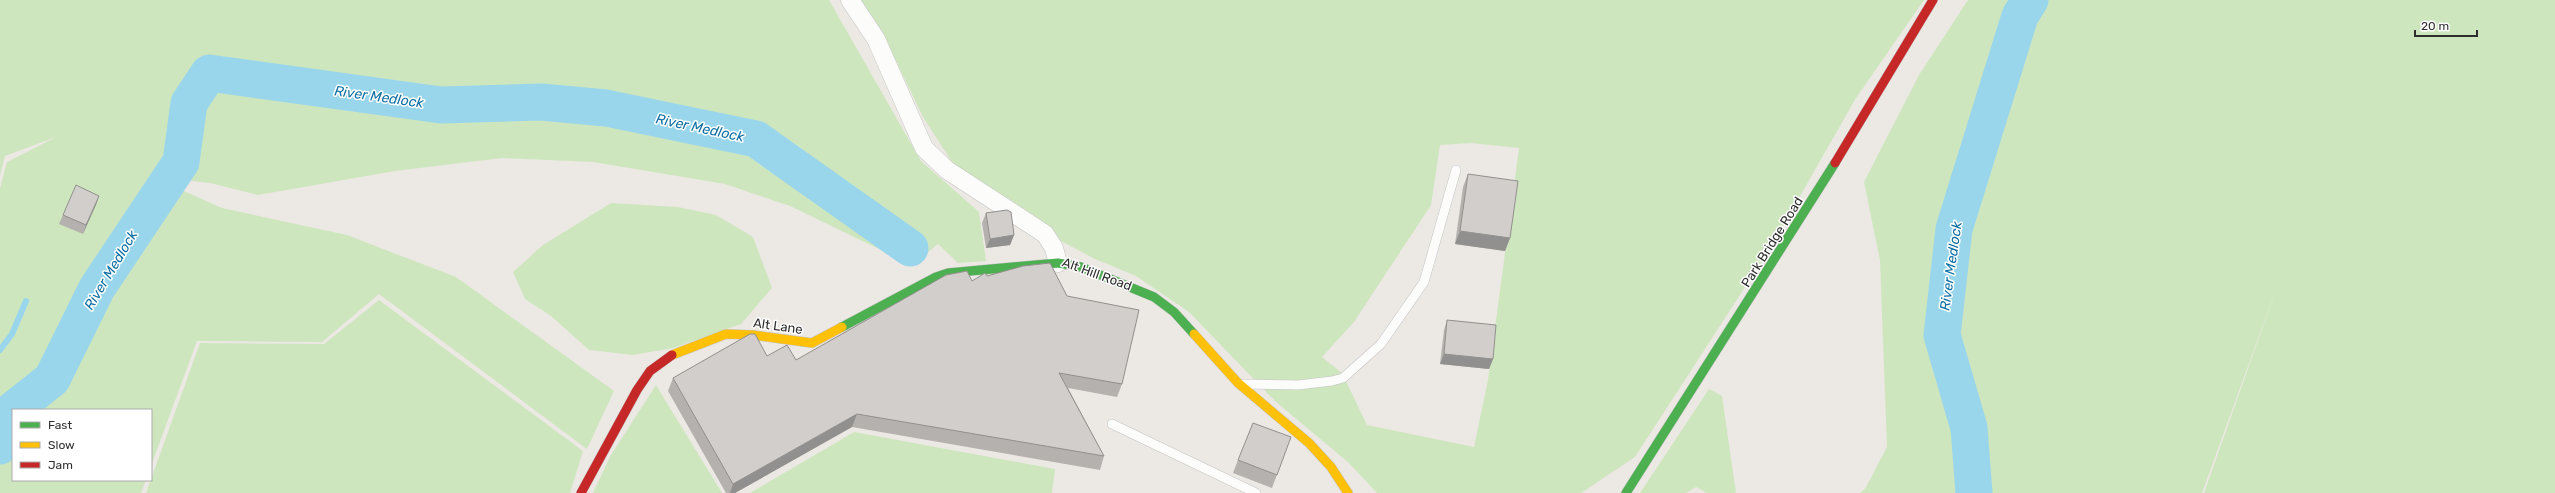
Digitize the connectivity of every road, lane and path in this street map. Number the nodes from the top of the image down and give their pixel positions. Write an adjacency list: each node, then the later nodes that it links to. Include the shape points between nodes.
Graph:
1 (850, 0): 4 (street, Alt Hill Road, via 876,39 924,148 947,170 1045,234 1054,248)
2 (1933, 0): 10 (street, Park Bridge Road, via 1814,200)
3 (1456, 170): 5 (lane, via 1424,282 1381,344 1343,378 1332,382 1298,385)
4 (1058, 262): 5 (street, Alt Hill Road, via 1088,270 1154,297 1174,312); 7 (street, Alt Lane, via 942,275 812,343 726,334 671,355 650,371 637,390)
5 (1238, 383): 9 (street, Alt Hill Road, via 1309,443 1331,467)
6 (1112, 424): 8 (lane)
7 (581, 493)
8 (1256, 493)
9 (1348, 493)
10 (1626, 493)

